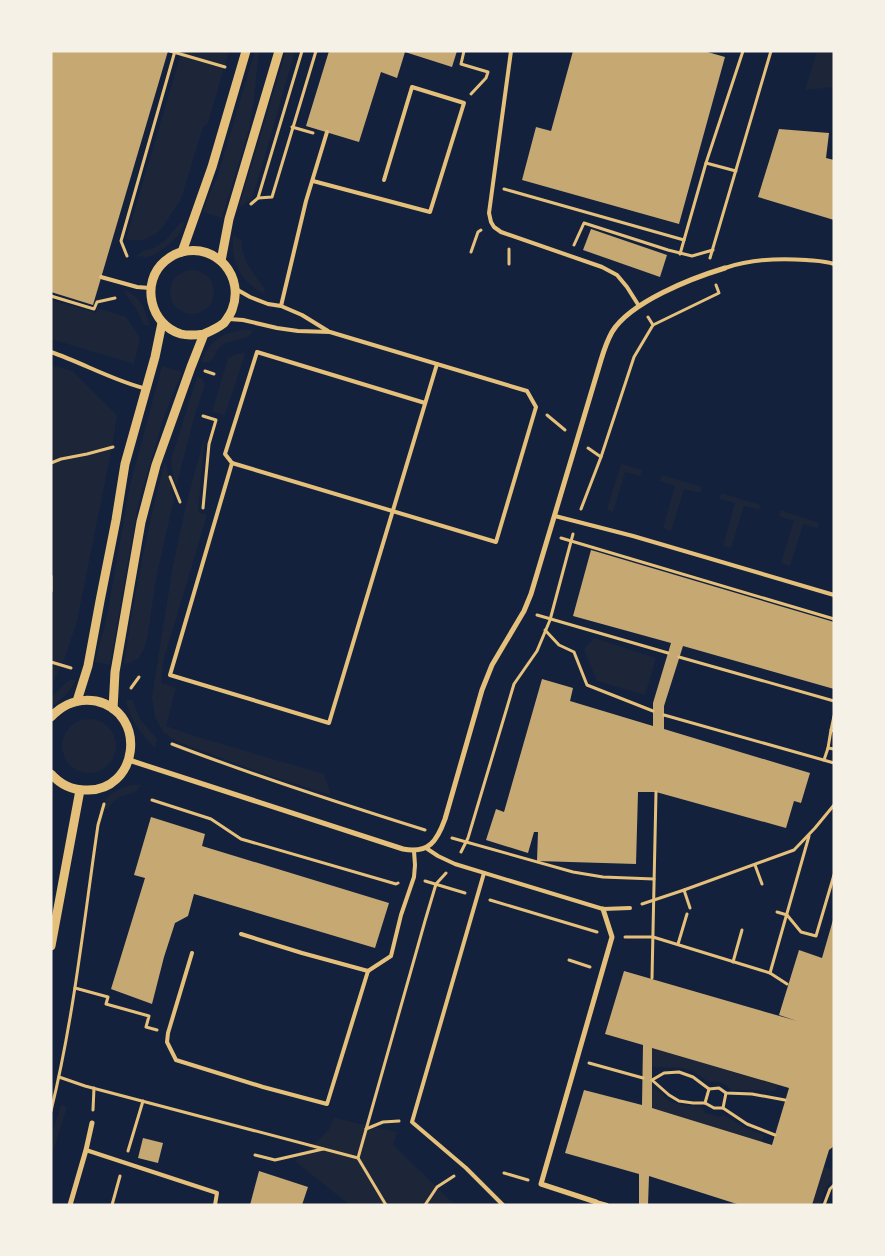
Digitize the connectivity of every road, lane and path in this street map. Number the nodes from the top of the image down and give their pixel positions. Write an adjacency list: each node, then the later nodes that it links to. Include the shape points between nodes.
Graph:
1 (170, 51): 10 (path)
2 (246, 51): 23 (street, via 212,167)
3 (279, 51): 28 (street, via 229,219)
4 (302, 51): 13 (path, via 258,198 272,197)
5 (316, 51): 13 (path)
6 (464, 51): 12 (path, via 461,64 488,72)
7 (511, 51): 19 (lane)
8 (743, 51): 15 (path)
9 (772, 51): 16 (path)
10 (175, 52): 11 (path); 27 (path, via 120,241)
11 (215, 64)
12 (464, 103): 17 (lane, via 412,87); 18 (lane, via 430,212)
13 (292, 127): 14 (path)
14 (326, 134): 18 (lane)
15 (706, 163): 16 (path); 21 (path)
16 (736, 171): 22 (path)
17 (384, 180)
18 (313, 181): 37 (lane)
19 (492, 185): 20 (lane); 21 (path)
20 (491, 222): 24 (path, via 478,232); 26 (lane, via 502,232)
21 (684, 240): 25 (path)
22 (713, 250): 25 (path, via 692,256); 31 (path, via 709,262)
23 (182, 252): 28 (street, via 196,250); 33 (street, via 160,266)
24 (471, 252)
25 (680, 254): 26 (path, via 584,223)
26 (570, 255): 38 (lane, via 617,275)
27 (127, 256)
28 (221, 261): 34 (street, via 229,270)
29 (834, 264): 30 (lane, via 789,258 738,263)
30 (724, 268): 31 (street)
31 (711, 272): 38 (street); 41 (path, via 719,294)
32 (101, 277): 33 (lane, via 137,288)
33 (150, 288): 40 (street, via 154,310)
34 (236, 289): 37 (lane, via 268,304); 39 (street)
35 (51, 296): 36 (path, via 94,309 97,302)
36 (115, 298)
37 (281, 306): 42 (lane)
38 (639, 306): 41 (path); 54 (street, via 622,319 606,344)
39 (227, 319): 42 (lane, via 298,331); 43 (street, via 215,330)
40 (162, 323): 43 (street, via 182,334); 46 (street)
41 (653, 325): 55 (path, via 634,357)
42 (330, 332): 45 (lane)
43 (204, 334): 71 (street, via 156,465 141,522 115,672)
44 (51, 352): 46 (lane)
45 (437, 364): 47 (lane); 52 (lane, via 526,391 536,407 496,542)
46 (147, 389): 69 (street, via 125,464 88,666)
47 (425, 403): 51 (lane, via 257,352 225,454); 52 (lane)
48 (203, 416): 53 (path, via 216,420 209,444 203,509)
49 (116, 446): 50 (path)
50 (51, 463)
51 (232, 464): 52 (lane); 53 (lane)
52 (392, 512): 53 (lane, via 329,723 170,675)
53 (217, 516)
54 (555, 516): 55 (lane); 56 (street)
55 (577, 522): 57 (path); 60 (lane)
56 (549, 535): 57 (path); 61 (street)
57 (572, 541): 62 (path); 63 (path)
58 (51, 576): 59 (path)
59 (51, 591)
60 (834, 595)
61 (524, 612): 63 (path); 88 (street, via 492,665 482,690)
62 (834, 619)
63 (550, 620): 64 (path); 65 (path)
64 (545, 630): 72 (path, via 559,645 574,652 587,685); 90 (path, via 537,651 514,684)
65 (668, 653)
66 (680, 657): 70 (path)
67 (51, 662): 68 (path)
68 (70, 668)
69 (78, 701): 71 (street, via 97,702); 75 (street)
70 (834, 701)
71 (113, 709): 80 (street, via 125,722 131,738)
72 (653, 711)
73 (664, 715): 81 (path)
74 (834, 716): 76 (path)
75 (51, 717)
76 (832, 731): 78 (path)
77 (172, 744): 88 (path, via 347,806)
78 (828, 748): 79 (path); 81 (path)
79 (834, 749)
80 (129, 760): 84 (street, via 122,774 111,784 92,791); 92 (street)
81 (824, 760): 82 (path)
82 (834, 763)
83 (51, 774): 84 (street, via 63,784)
84 (80, 790): 110 (street)
85 (656, 792): 97 (path)
86 (834, 805): 89 (path)
87 (98, 824): 118 (path)
88 (440, 834): 90 (path); 91 (street)
89 (809, 834): 94 (path, via 794,850); 106 (path)
90 (466, 842): 93 (path); 97 (path, via 574,872)
91 (426, 848): 92 (street); 93 (lane)
92 (414, 851): 114 (lane, via 414,877 391,956)
93 (455, 864): 95 (lane); 133 (path, via 436,884)
94 (755, 864): 98 (path); 99 (path)
95 (484, 873): 103 (lane); 139 (lane, via 412,1122)
96 (834, 875): 106 (path, via 816,936 801,932)
97 (654, 879): 100 (path)
98 (762, 884)
99 (684, 890): 100 (path); 102 (path)
100 (653, 899): 101 (path); 117 (path)
101 (630, 908): 103 (lane)
102 (690, 908)
103 (603, 909): 115 (street, via 612,937)
104 (777, 912): 106 (path)
105 (687, 914): 109 (path)
106 (787, 915): 116 (path)
107 (742, 930): 113 (path)
108 (241, 934): 114 (lane)
109 (678, 944)
110 (51, 946)
111 (192, 953): 119 (lane)
112 (569, 960): 115 (path)
113 (733, 962)
114 (368, 971): 119 (lane, via 327,1104 176,1060 167,1042)
115 (603, 971): 120 (street)
116 (770, 973)
117 (652, 978)
118 (74, 988): 119 (path, via 108,997 106,1004 149,1016 146,1027); 121 (path)
119 (168, 1033)
120 (577, 1059): 122 (path); 143 (street, via 540,1184)
121 (59, 1077): 123 (path); 126 (path)
122 (643, 1078)
123 (94, 1088): 132 (path); 135 (path)
124 (709, 1089): 125 (path, via 719,1088); 128 (path); 128 (path, via 693,1077 679,1072 664,1073 652,1080 679,1101)
125 (726, 1093): 127 (path); 129 (path)
126 (52, 1100): 130 (path)
127 (785, 1100)
128 (705, 1103): 129 (path)
129 (723, 1108): 134 (path, via 747,1124)
130 (51, 1111)
131 (392, 1121): 133 (path)
132 (92, 1123): 136 (street)
133 (366, 1129): 138 (path)
134 (775, 1135)
135 (323, 1149): 137 (path, via 275,1160); 138 (path)
136 (86, 1150): 144 (street); 145 (lane, via 217,1193)
137 (254, 1155)
138 (358, 1158): 146 (path)
139 (466, 1168): 147 (path, via 438,1187); 148 (lane)
140 (504, 1173): 141 (path)
141 (525, 1179)
142 (834, 1185): 150 (path)
143 (596, 1202): 149 (lane)
144 (70, 1205)
145 (214, 1205)
146 (386, 1205)
147 (425, 1205)
148 (503, 1205)
149 (607, 1205)
150 (824, 1205)

